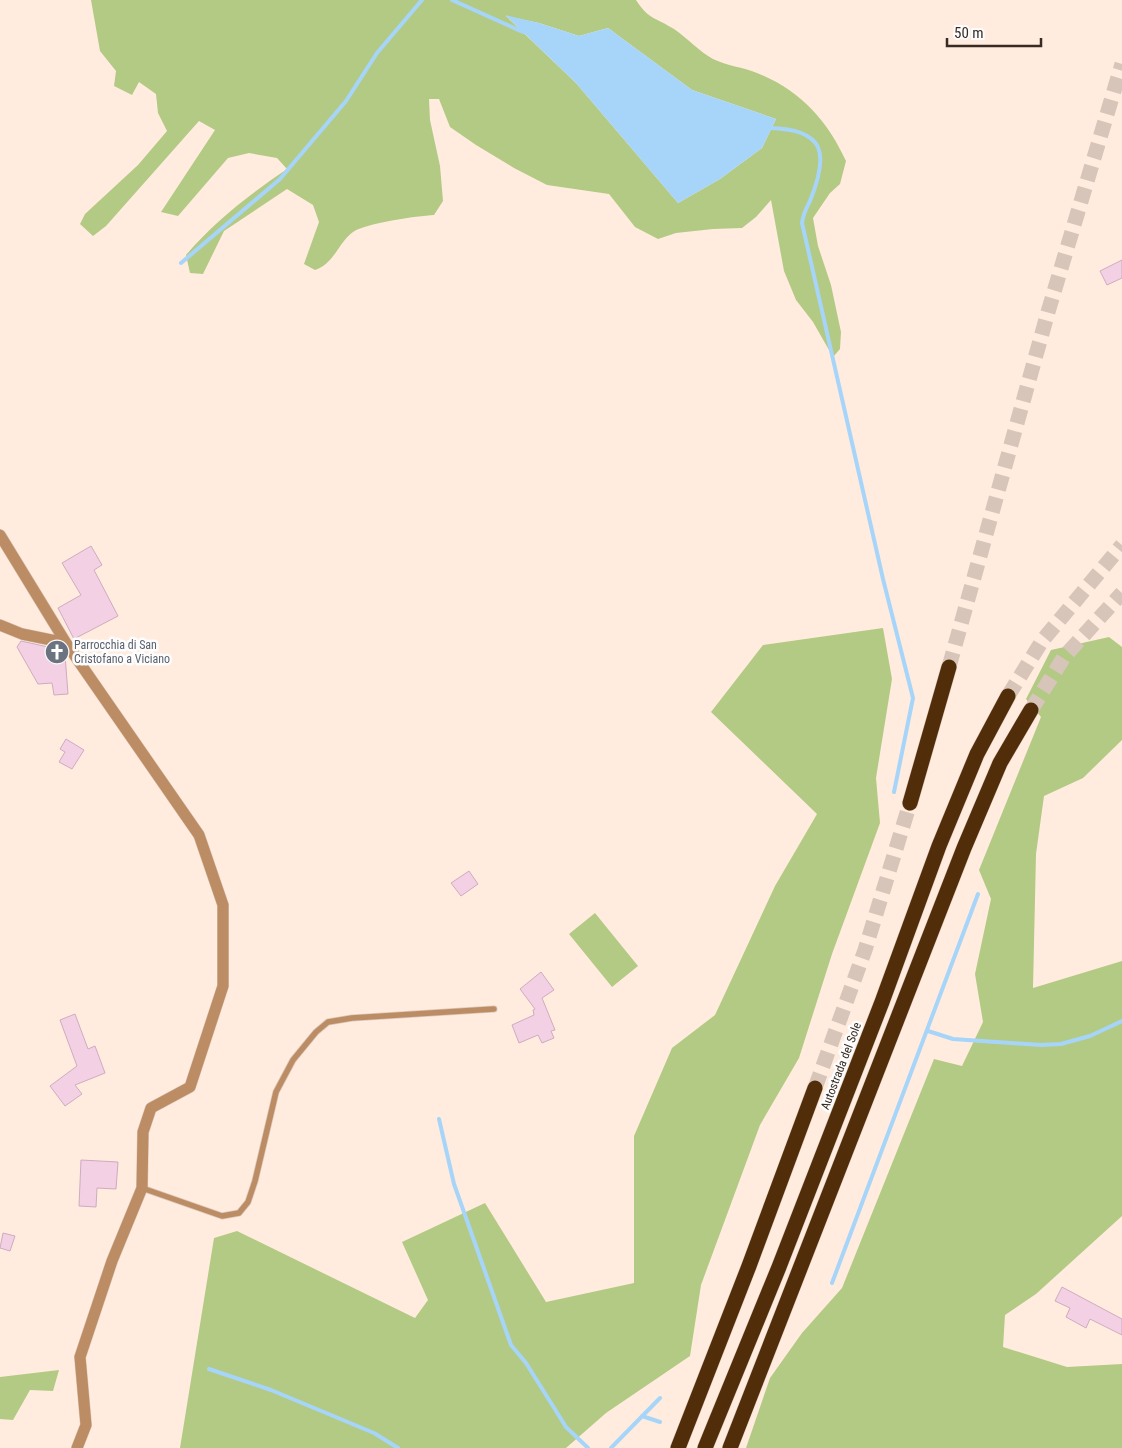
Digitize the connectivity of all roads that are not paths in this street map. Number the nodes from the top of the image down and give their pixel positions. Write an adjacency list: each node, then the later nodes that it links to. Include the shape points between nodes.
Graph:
1 (0, 535): 3 (street)
2 (0, 625): 3 (street, via 22,634)
3 (66, 643): 10 (street, via 199,835 223,905 223,986 190,1087 151,1108 143,1132)
4 (949, 666): 7 (highway)
5 (1008, 696): 13 (highway, Autostrada del Sole, via 977,754 939,846 882,1002)
6 (1031, 710): 14 (highway, via 1000,763 964,848)
7 (910, 803)
8 (494, 1009): 10 (lane, via 328,1022 293,1060 276,1092 255,1181 248,1202 239,1213 222,1216)
9 (815, 1088): 12 (highway, Autostrada del Sole)
10 (142, 1188): 11 (street, via 112,1261 80,1357 86,1425)
11 (77, 1448)
12 (678, 1448)
13 (706, 1448)
14 (730, 1448)

